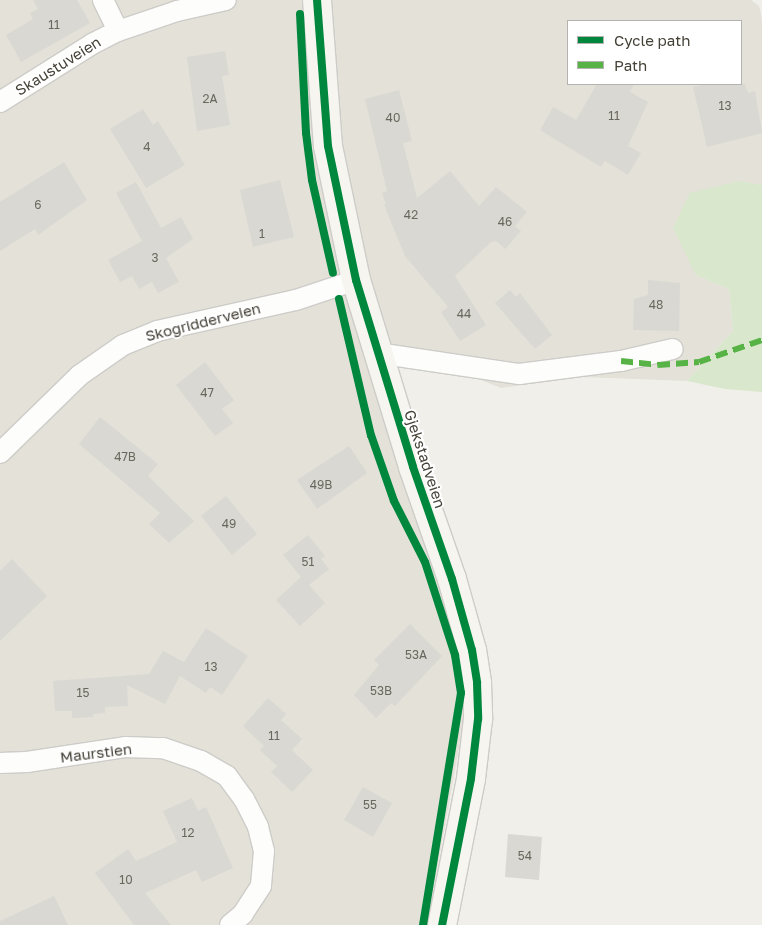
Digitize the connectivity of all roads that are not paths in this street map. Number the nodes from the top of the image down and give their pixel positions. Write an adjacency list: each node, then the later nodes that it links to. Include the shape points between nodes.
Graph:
1 (104, 0): 4 (street, Skaustuveien)
2 (226, 0): 4 (street, Skaustuveien, via 177,11)
3 (317, 0): 6 (street, Gjekstadveien, via 328,146)
4 (118, 31): 5 (street, Skaustuveien)
5 (0, 102)
6 (356, 280): 8 (street, Gjekstadveien); 9 (street, Skogridderveien, via 296,300 158,331 124,345 80,375)
7 (673, 349): 8 (street, via 621,361 519,374)
8 (377, 353): 12 (street, Gjekstadveien, via 452,579 472,650 477,683 478,719 471,778)
9 (0, 453)
10 (0, 763): 11 (street, Maurstien, via 125,747 163,748 201,761 227,776 244,799 258,827 264,851 261,886 243,914)
11 (230, 925)
12 (442, 925)

